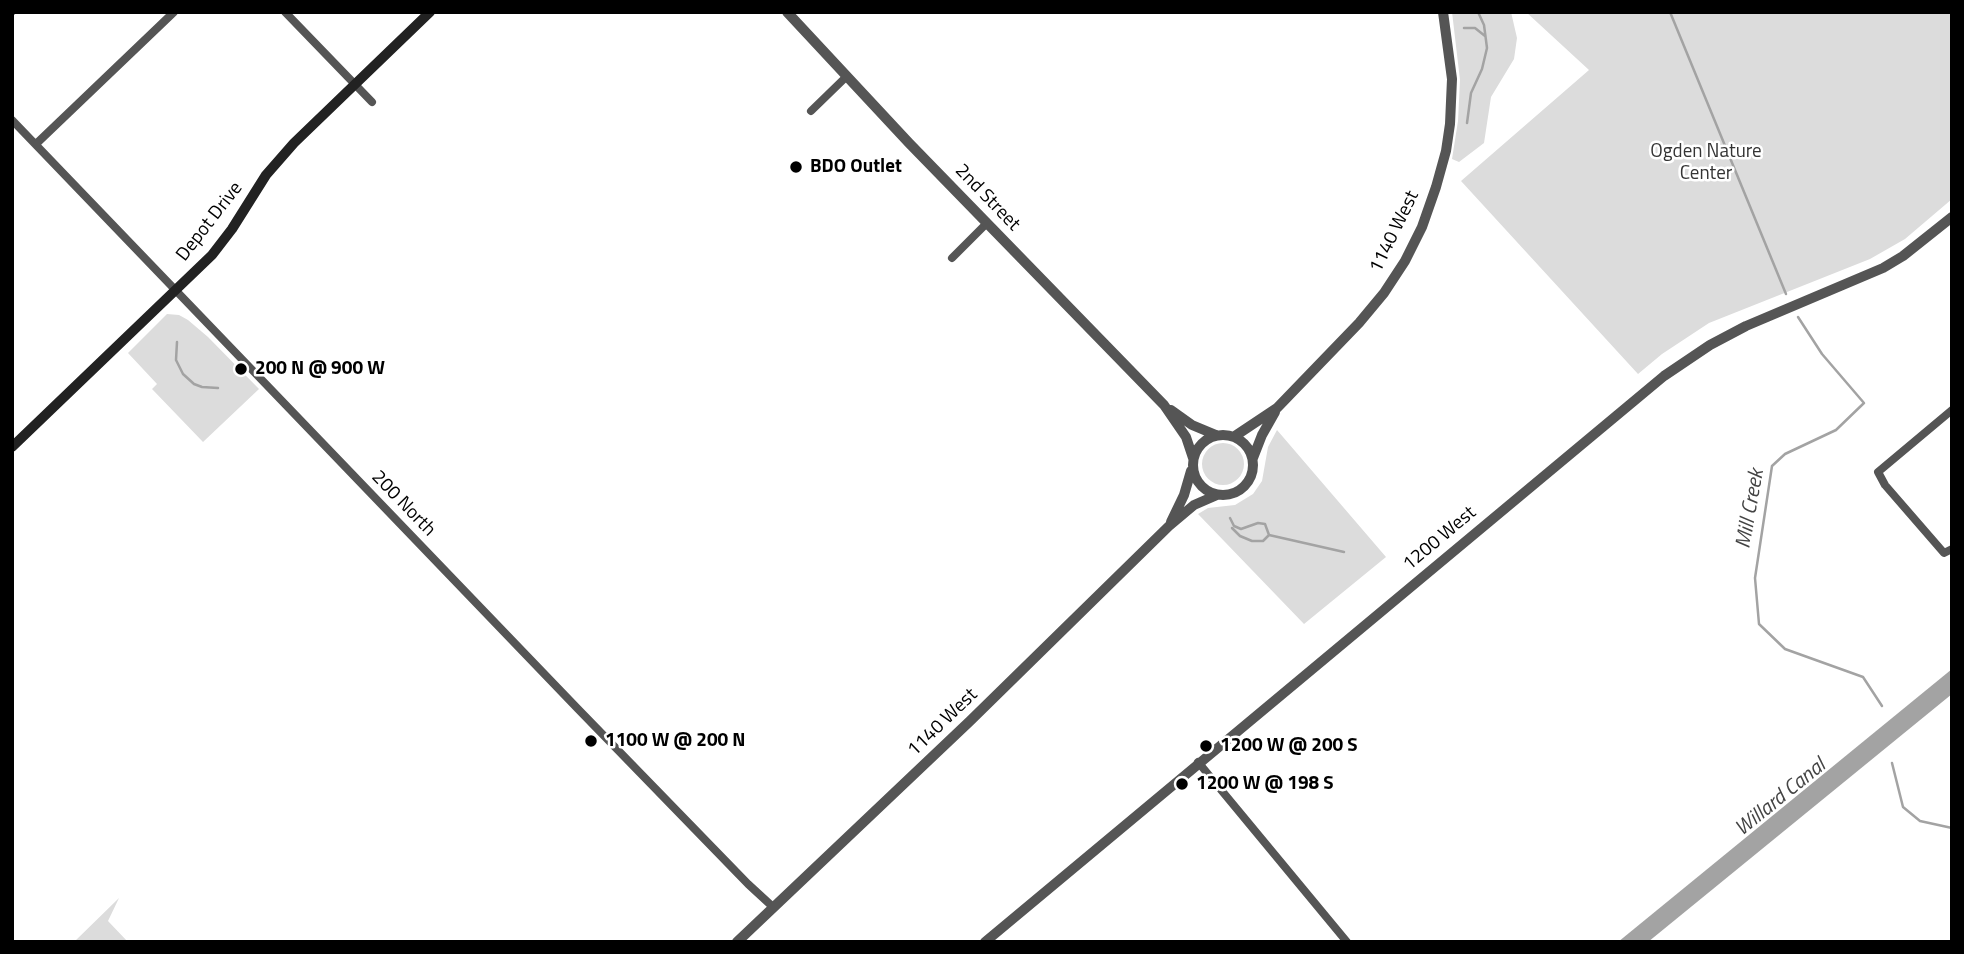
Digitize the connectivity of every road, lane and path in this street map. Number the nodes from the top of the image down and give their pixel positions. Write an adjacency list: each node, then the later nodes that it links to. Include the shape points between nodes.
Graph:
1 (174, 12): 11 (street)
2 (285, 12): 7 (street)
3 (429, 12): 7 (main road, Depot Drive)
4 (787, 12): 6 (street, 2nd Street)
5 (1444, 12): 17 (street, 1140 West, via 1452,79 1450,124 1422,227 1384,293)
6 (846, 77): 9 (street); 13 (street, 2nd Street)
7 (355, 85): 8 (street); 15 (main road, Depot Drive, via 279,160 212,255)
8 (372, 102)
9 (811, 111)
10 (12, 120): 11 (street, 200 North)
11 (36, 144): 15 (street, 200 North)
12 (1951, 219): 28 (street, 1200 West, via 1883,268 1746,326 1664,376)
13 (987, 223): 14 (street); 16 (street, 2nd Street)
14 (952, 258)
15 (176, 290): 21 (main road, Depot Drive); 29 (street, 200 North)
16 (1164, 405): 19 (street, 2nd Street); 22 (street, 2nd Street)
17 (1277, 408): 20 (street, 1140 West); 23 (street, 1140 West)
18 (1952, 410): 27 (street, via 1878,472 1944,553)
19 (1216, 435): 20 (street); 22 (street, via 1202,442)
20 (1235, 436): 23 (street, via 1244,442)
21 (12, 447)
22 (1194, 458): 24 (street)
23 (1253, 460): 25 (street, via 1244,486)
24 (1192, 470): 25 (street, via 1200,486); 26 (street, 1140 West)
25 (1217, 495): 26 (street, 1140 West, via 1194,505)
26 (1169, 526): 29 (street, 1140 West)
27 (1952, 549)
28 (1198, 762): 31 (street, 1200 West); 32 (street)
29 (773, 907): 30 (street, 1140 West)
30 (737, 942)
31 (985, 942)
32 (1348, 942)

